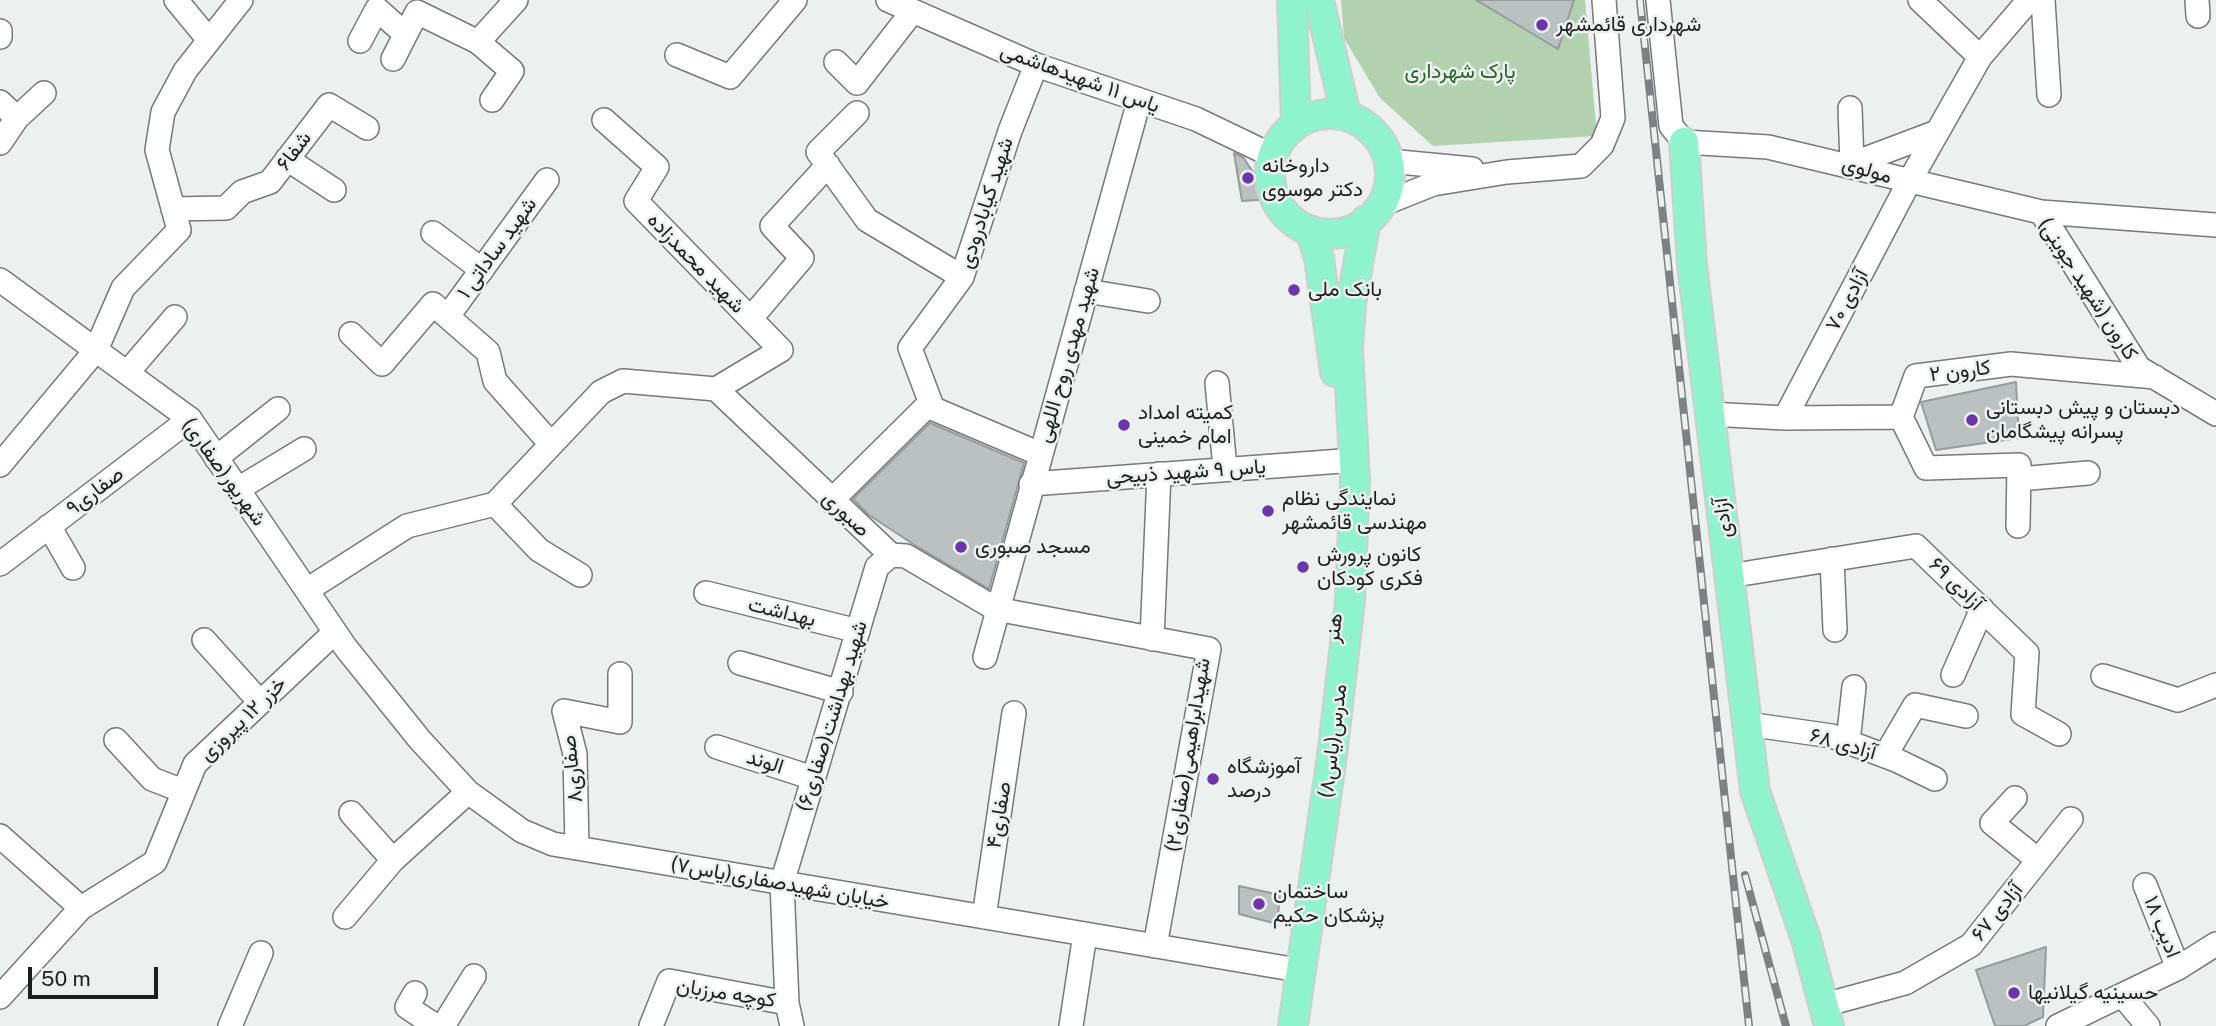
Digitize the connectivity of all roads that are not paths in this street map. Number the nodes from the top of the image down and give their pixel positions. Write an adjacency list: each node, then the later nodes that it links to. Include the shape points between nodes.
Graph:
1 (176, 0): 17 (street)
2 (241, 0): 17 (street)
3 (516, 0): 19 (street)
4 (795, 0): 20 (street, via 730,77)
5 (888, 0): 13 (street, یاس ۱۱ شهیدهاشمی)
6 (1292, 0): 35 (main road)
7 (1319, 0): 32 (main road)
8 (1604, 0): 45 (street, via 1614,118 1602,145 1581,166)
9 (1658, 0): 38 (street, via 1671,126)
10 (1673, 0): 38 (street, آزادی)
11 (1920, 0): 21 (street)
12 (2029, 2): 21 (street, مولوی); 26 (street)
13 (912, 12): 23 (street, via 857,83); 24 (street, یاس ۱۱ شهیدهاشمی)
14 (0, 31): 16 (street)
15 (405, 34): 18 (street, via 377,9); 19 (street, via 417,12); 22 (street)
16 (0, 37)
17 (209, 40): 49 (street, via 185,71 163,112 157,150)
18 (360, 41)
19 (478, 42): 27 (street, via 512,71)
20 (677, 55)
21 (1980, 57): 37 (street, مولوی)
22 (393, 59)
23 (836, 62)
24 (1036, 65): 28 (street, یاس ۱۱ شهیدهاشمی); 56 (street, شهید کیابادرودی)
25 (44, 93): 33 (street)
26 (2049, 95)
27 (492, 100)
28 (1139, 101): 40 (street, یاس ۱۱ شهیدهاشمی, via 1196,119); 58 (street, شهید مهدی روح اللهی)
29 (0, 102): 33 (street)
30 (1850, 108): 43 (street)
31 (857, 113): 44 (street, via 818,152)
32 (1346, 115): 35 (main road, via 1314,116); 42 (main road, via 1370,128)
33 (17, 118): 39 (street)
34 (604, 120): 62 (street, شهید محمدزاده, via 657,167 636,201)
35 (1296, 124): 40 (main road)
36 (367, 128): 41 (street, شفا۶, via 328,105)
37 (1937, 132): 43 (street); 47 (street, مولوی)
38 (1684, 142): 43 (street, مولوی, via 1768,147); 71 (main road, آزادی)
39 (0, 143)
40 (1273, 156): 53 (main road, via 1273,192 1293,222)
41 (287, 159): 48 (street); 49 (street, شفا۶, via 270,182 242,192 226,208)
42 (1389, 161): 45 (street); 50 (main road, via 1387,194)
43 (1852, 164): 47 (street, مولوی)
44 (828, 165): 56 (street, via 867,220); 62 (street, via 772,226 802,258)
45 (1507, 172): 50 (street, via 1433,184)
46 (547, 180): 55 (street, شهید ساداتی ۱)
47 (1909, 182): 51 (street, کارون (شهید جوینی)); 74 (street, آزادی ۷۰)
48 (334, 190)
49 (173, 209): 64 (street, via 179,230 123,288)
50 (1375, 212): 53 (main road, via 1356,228 1333,234); 159 (main road, مدرس(یاس۸), via 1351,304 1355,480 1350,601)
51 (2040, 212): 52 (street); 66 (street, کارون (شهید جوینی), via 2139,368)
52 (2216, 225)
53 (1310, 230): 80 (main road, هنر, via 1319,258 1335,370)
54 (433, 233): 55 (street)
55 (482, 270): 60 (street, شهید ساداتی ۱)
56 (962, 277): 70 (street, شهید کیابادرودی, via 910,348)
57 (0, 280): 64 (street, شهریور(صفاری))
58 (1086, 291): 59 (street); 78 (street, شهید مهدی روح اللهی)
59 (1148, 301)
60 (448, 316): 63 (street, via 433,304 382,364); 76 (street, via 488,352 495,381)
61 (175, 317): 65 (street)
62 (751, 318): 68 (street, شهید محمدزاده, via 781,349)
63 (351, 334)
64 (96, 350): 65 (street, شهریور(صفاری)); 81 (street)
65 (127, 373): 75 (street, شهریور(صفاری))
66 (2155, 377): 72 (street, کارون (شهید جوینی)); 73 (street, کارون ۲, via 2011,364 1916,376)
67 (1217, 383): 82 (street)
68 (716, 388): 76 (street, via 623,381 601,392); 88 (street, صبوری)
69 (278, 409): 79 (street)
70 (933, 409): 78 (street); 88 (street, via 927,406)
71 (1709, 414): 74 (street); 97 (main road, آزادی)
72 (2216, 414)
73 (1901, 417): 74 (street); 85 (street, via 1926,467 2019,465)
74 (1785, 418)
75 (190, 419): 79 (street, شهریور(صفاری)); 90 (street, صفاری۹)
76 (551, 444): 89 (street)
77 (304, 449): 87 (street)
78 (1040, 454): 86 (street, شهید مهدی روح اللهی)
79 (216, 458): 87 (street, شهریور(صفاری))
80 (1342, 461): 82 (street, یاس ۹ شهید ذبیحی); 145 (main road, هنر, via 1337,605)
81 (0, 465)
82 (1225, 468): 84 (street, یاس ۹ شهید ذبیحی)
83 (2088, 473): 85 (street)
84 (1159, 474): 86 (street, یاس ۹ شهید ذبیحی); 104 (street)
85 (2018, 479): 91 (street)
86 (1031, 484): 100 (street, شهید مهدی روح اللهی)
87 (238, 489): 98 (street, شهریور(صفاری))
88 (831, 501): 92 (street, صبوری)
89 (495, 504): 96 (street, via 539,550); 98 (street, via 407,526)
90 (49, 526): 94 (street, صفاری۹); 95 (street)
91 (2018, 526)
92 (891, 555): 100 (street, صبوری, via 906,556); 103 (street, شهید بهداشت(صفاری۶), via 877,567)
93 (1832, 559): 97 (street, آزادی ۶۹); 101 (street, آزادی ۶۹, via 1916,546); 102 (street)
94 (0, 564)
95 (73, 568)
96 (580, 575)
97 (1729, 576): 118 (main road, آزادی)
98 (307, 590): 106 (street, شهریور(صفاری))
99 (706, 593): 103 (street, بهداشت)
100 (996, 608): 104 (street, شهیدابراهیمی(صفاری۲)); 107 (street, شهید مهدی روح اللهی)
101 (1982, 609): 110 (street); 119 (street, آزادی ۶۹, via 2027,653 2023,715)
102 (1835, 630)
103 (858, 631): 114 (street, شهید بهداشت(صفاری۶))
104 (1152, 639): 142 (street, شهیدابراهیمی(صفاری۲), via 1209,649)
105 (204, 640): 115 (street)
106 (341, 640): 115 (street, خزر ۱۲ پیروزی); 127 (street, خیابان شهیدصفاری(یاس۷))
107 (985, 657)
108 (740, 663): 114 (street)
109 (620, 674): 132 (street, صفاری۸, via 620,722 564,711 575,754)
110 (1953, 675)
111 (2103, 676): 112 (street, via 2178,700)
112 (2216, 685)
113 (1854, 687): 121 (street)
114 (841, 692): 124 (street, شهید بهداشت(صفاری۶))
115 (260, 702): 126 (street, خزر ۱۲ پیروزی, via 195,764)
116 (1014, 713): 139 (street, صفاری۴)
117 (1966, 716): 123 (street, via 1915,705)
118 (1747, 724): 121 (street, آزادی ۶۸); 151 (main road, آزادی, via 1755,791 1806,939)
119 (2059, 734)
120 (116, 740): 126 (street, via 152,779)
121 (1848, 742): 123 (street, آزادی ۶۸)
122 (717, 747): 124 (street, الوند)
123 (1885, 756): 125 (street, آزادی ۶۸)
124 (813, 778): 135 (street, شهید بهداشت(صفاری۶))
125 (1935, 779)
126 (183, 791): 137 (street, خزر ۱۲ پیروزی, via 155,862)
127 (468, 792): 132 (street, خیابان شهیدصفاری(یاس۷), via 522,831); 133 (street)
128 (2015, 798): 134 (street, via 1992,823)
129 (351, 813): 133 (street)
130 (2071, 819): 134 (street, آزادی ۶۷)
131 (0, 836): 137 (street)
132 (577, 848): 135 (street, خیابان شهیدصفاری(یاس۷))
133 (393, 860): 138 (street)
134 (2038, 860): 151 (street, آزادی ۶۷, via 1971,945 1905,983)
135 (782, 883): 139 (street, خیابان شهیدصفاری(یاس۷)); 150 (street, شهید بهداشت(صفاری۶))
136 (2145, 886): 144 (street, ادیب ۱۸)
137 (81, 908): 149 (street, خزر ۱۲ پیروزی)
138 (345, 917)
139 (984, 917): 140 (street, خیابان شهیدصفاری(یاس۷))
140 (1085, 934): 142 (street, خیابان شهیدصفاری(یاس۷)); 157 (street)
141 (2216, 944): 144 (street)
142 (1155, 946): 145 (street, خیابان شهیدصفاری(یاس۷))
143 (261, 953): 152 (street)
144 (2178, 968): 148 (street)
145 (1292, 969): 158 (main road, هنر)
146 (474, 976): 154 (street)
147 (415, 993): 153 (street, via 407,1007)
148 (2122, 995): 160 (street); 161 (street)
149 (0, 997)
150 (787, 1003): 155 (street, کوچه مرزبان, via 669,981); 156 (street, شهید بهداشت(صفاری۶))
151 (1826, 1016)
152 (230, 1026)
153 (436, 1026)
154 (443, 1026)
155 (651, 1026)
156 (792, 1026)
157 (1071, 1026)
158 (1283, 1026)
159 (1293, 1026)
160 (2058, 1026)
161 (2148, 1026)

